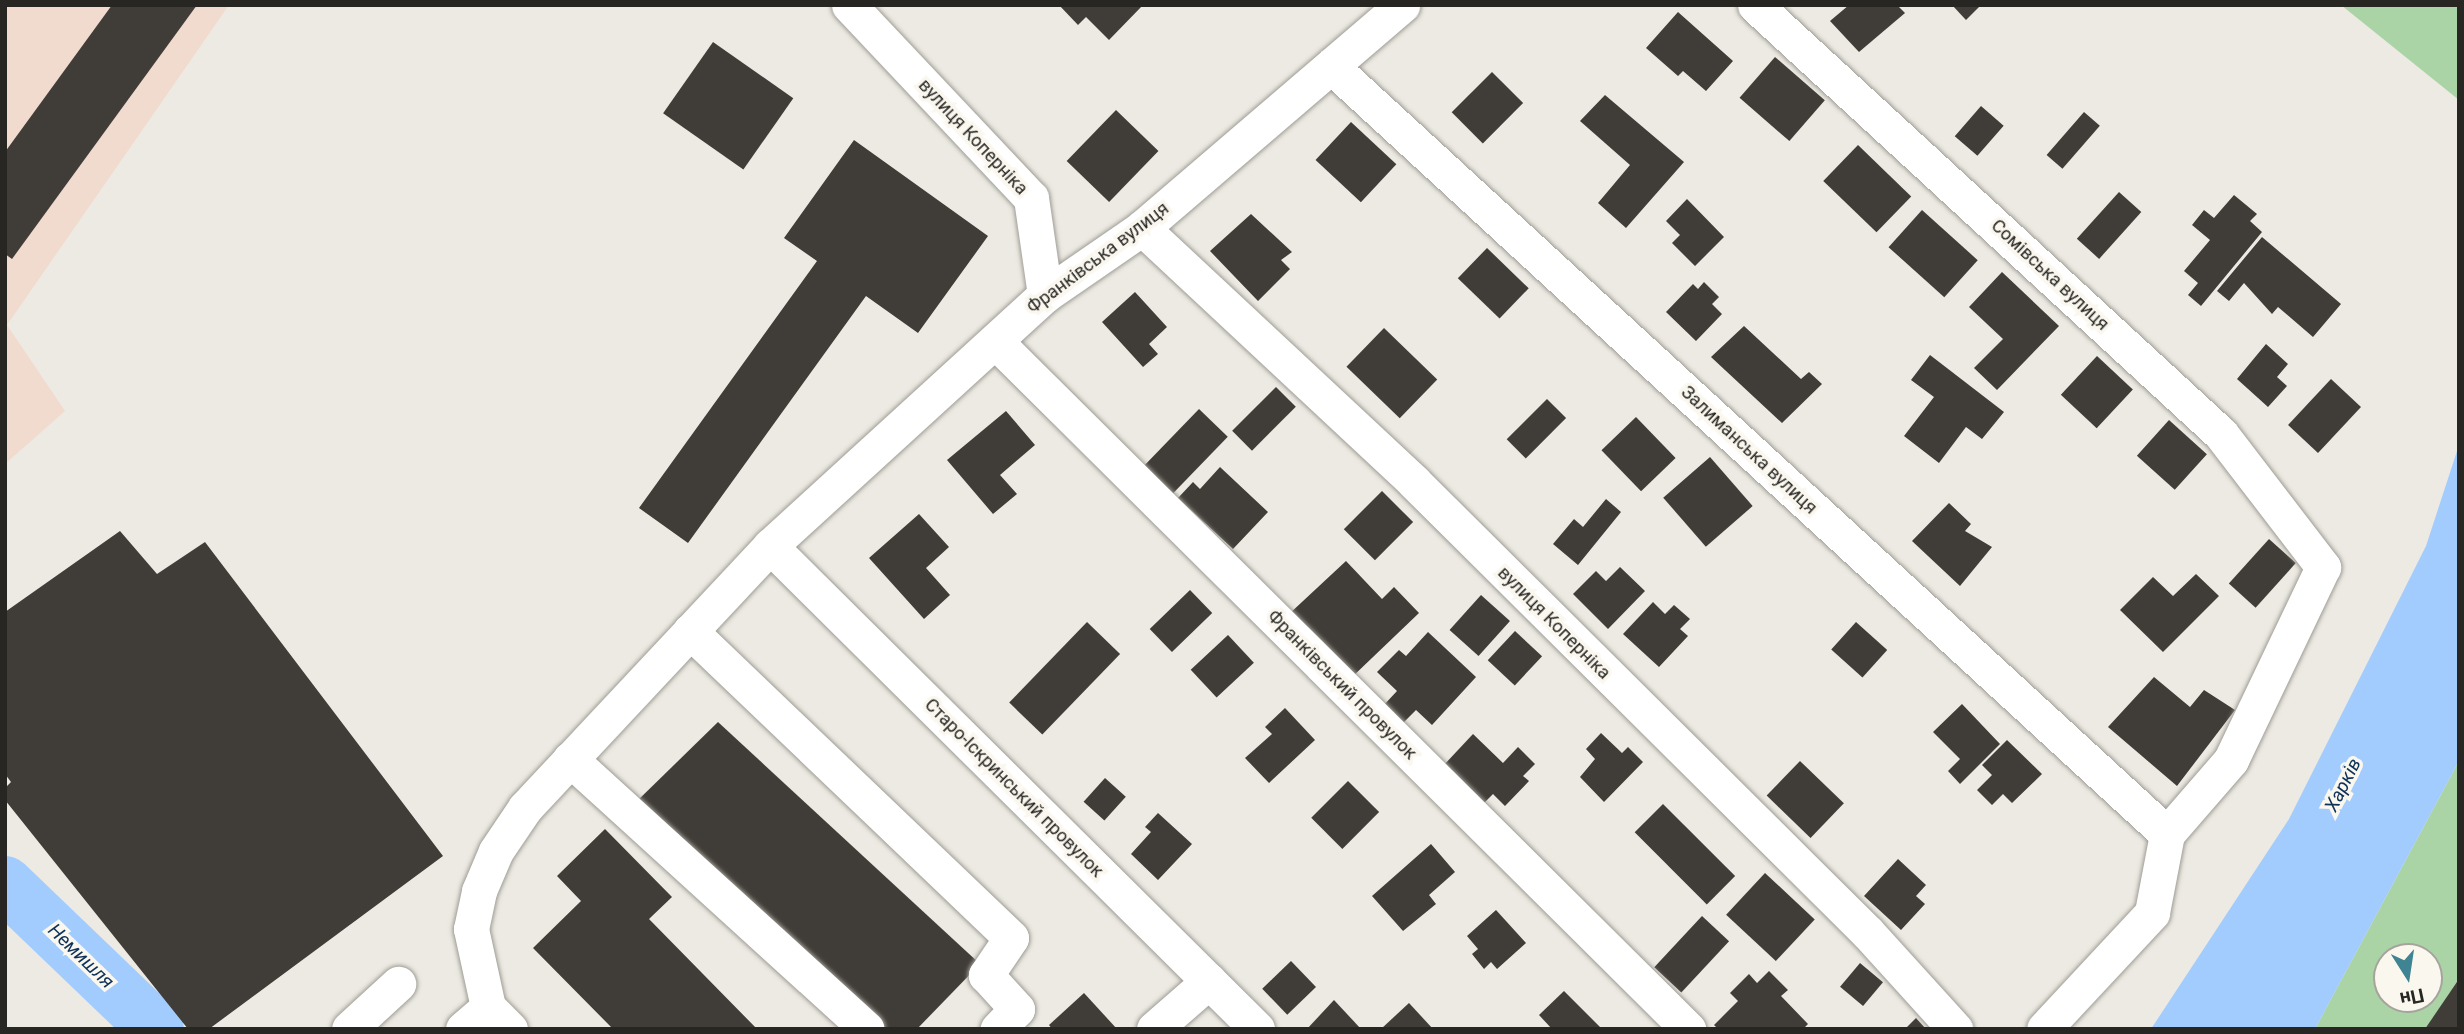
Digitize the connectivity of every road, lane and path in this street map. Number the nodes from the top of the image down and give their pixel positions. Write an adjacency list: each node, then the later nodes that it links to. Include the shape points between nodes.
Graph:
1 (849, 5): 6 (street, вулиця Коперніка, via 1031,198)
2 (1402, 5): 4 (street, Франківська вулиця)
3 (1775, 11): 11 (street, Сомівська вулиця, via 2221,434 2323,567 2231,760)
4 (1331, 66): 5 (street, Франківська вулиця); 11 (street, Залиманська вулиця)
5 (1142, 228): 6 (street, Франківська вулиця); 21 (street, вулиця Коперніка, via 1413,481 1868,933)
6 (1045, 295): 7 (street, Франківська вулиця)
7 (995, 341): 8 (street, Франківська вулиця); 20 (street, Франківський провулок)
8 (771, 546): 9 (street, Франківська вулиця); 12 (street, Старо-Іскринський провулок)
9 (690, 631): 10 (street, Франківська вулиця); 17 (street, via 1011,939 986,975 1017,1009)
10 (570, 759): 14 (street, Франківська вулиця, via 524,808 496,851 480,891 471,929); 16 (street)
11 (2168, 834): 22 (street, via 2152,913)
12 (1209, 981): 18 (street); 19 (street, Старо-Іскринський провулок)
13 (398, 984): 15 (street)
14 (487, 1022)
15 (349, 1029)
16 (867, 1029)
17 (998, 1029)
18 (1154, 1029)
19 (1257, 1029)
20 (1688, 1029)
21 (1955, 1029)
22 (2043, 1029)

